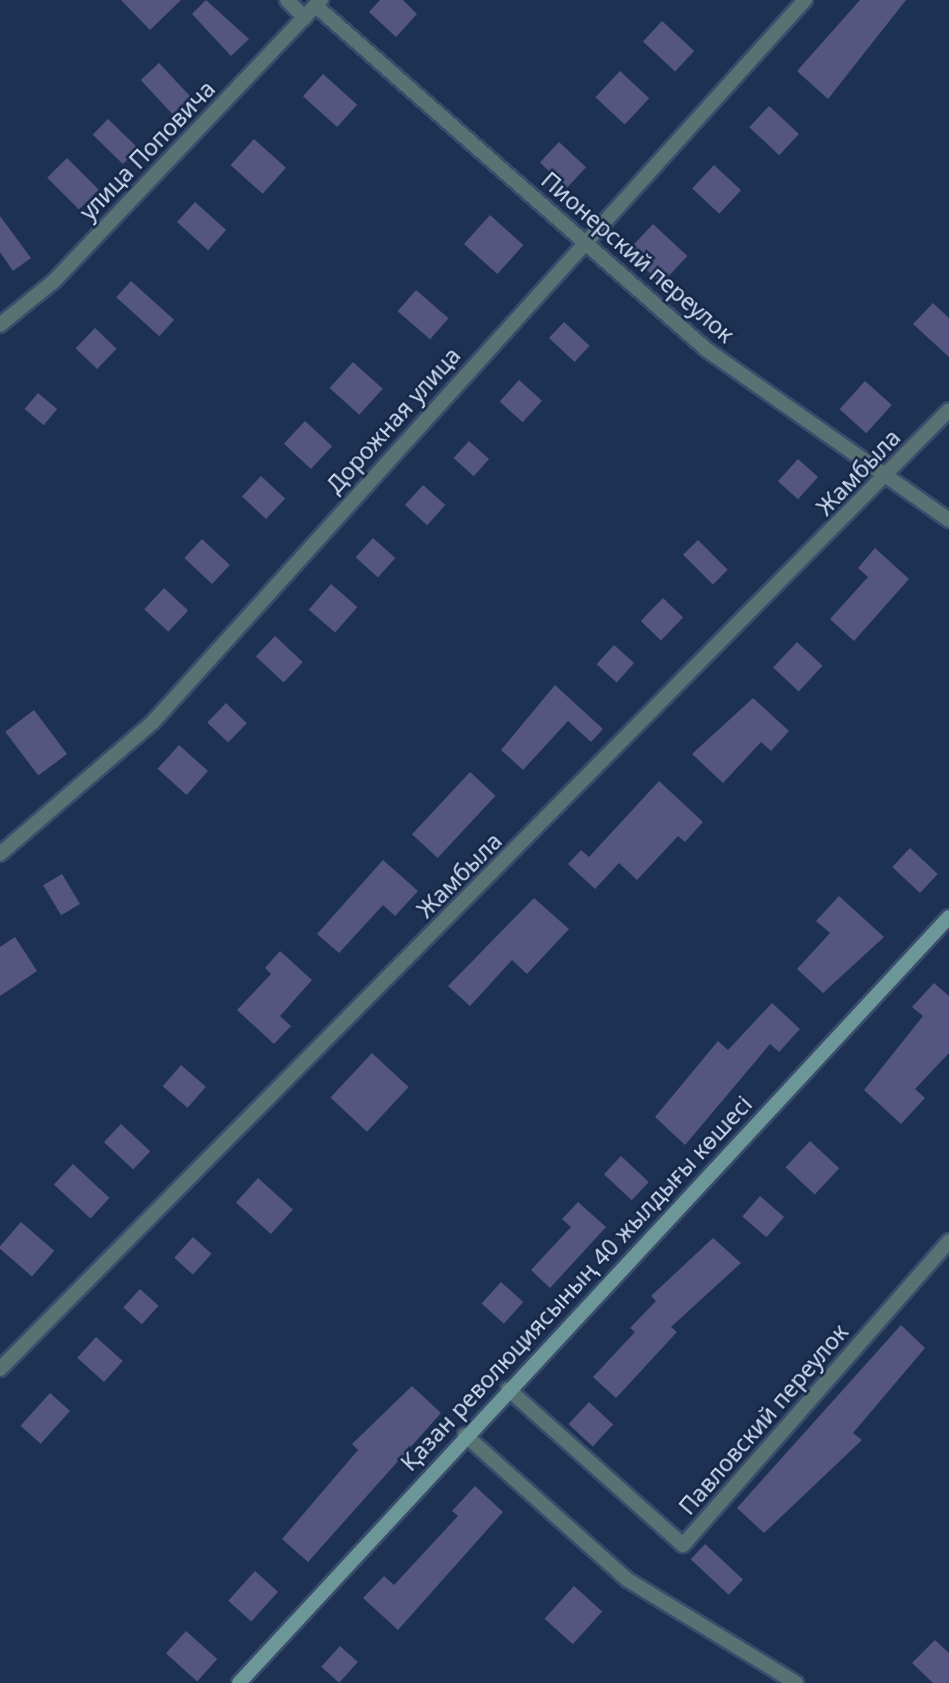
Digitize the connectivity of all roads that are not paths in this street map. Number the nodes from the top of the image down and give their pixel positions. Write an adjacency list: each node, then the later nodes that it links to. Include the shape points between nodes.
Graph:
1 (287, 0): 4 (street)
2 (805, 0): 5 (street, Дорожная улица)
3 (319, 3): 4 (street, улица Поповича); 5 (street, Пионерский переулок)
4 (304, 18): 6 (street, улица Поповича, via 54,281)
5 (583, 241): 8 (street, Пионерский переулок, via 707,350); 10 (street, Дорожная улица, via 153,722)
6 (0, 325)
7 (949, 410): 8 (street, Жамбыла)
8 (886, 476): 9 (street, Пионерский переулок); 13 (street, Жамбыла)
9 (949, 520)
10 (0, 854)
11 (949, 917): 14 (street, Қазан революциясының 40 жылдығы көшесі)
12 (949, 1241): 14 (street, Павловский переулок, via 683,1545)
13 (0, 1369)
14 (508, 1389): 15 (street, Қазан революциясының 40 жылдығы көшесі)
15 (465, 1435): 16 (street, Қазан революциясының 40 жылдығы көшесі); 17 (street, via 628,1580)
16 (239, 1683)
17 (796, 1683)

